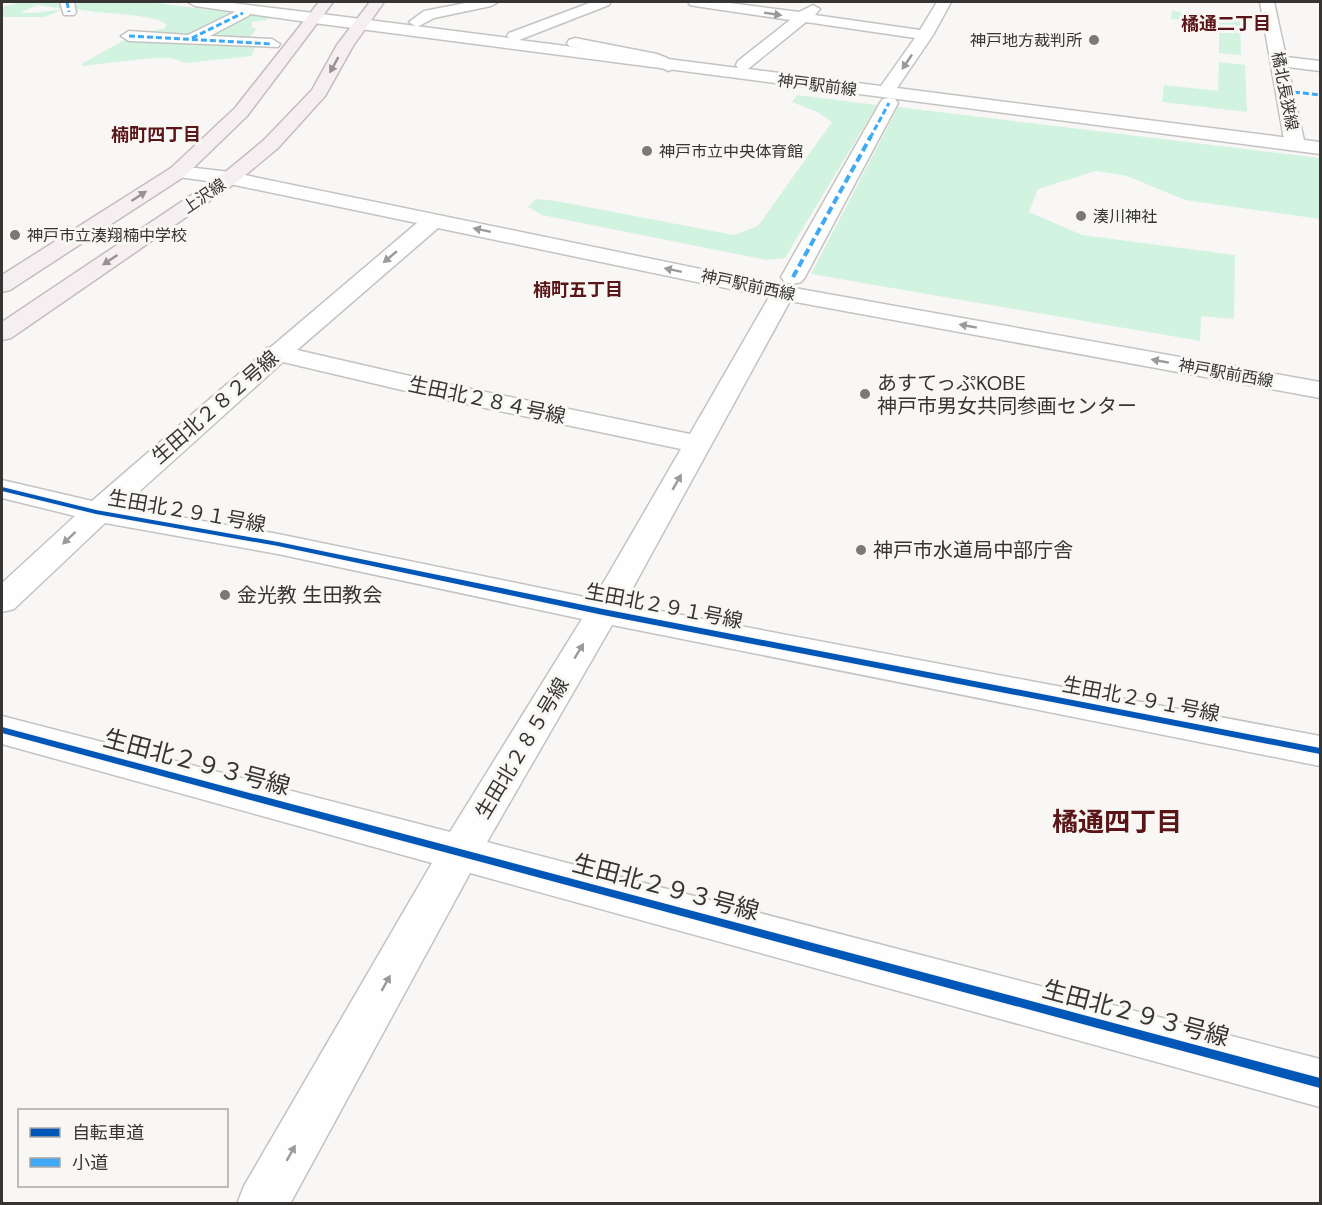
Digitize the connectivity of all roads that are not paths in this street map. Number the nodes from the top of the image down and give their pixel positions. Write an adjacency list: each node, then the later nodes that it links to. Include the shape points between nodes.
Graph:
1 (195, 2): 10 (street)
2 (269, 2): 10 (street)
3 (491, 2): 14 (street, via 429,14)
4 (604, 2): 17 (street)
5 (695, 2): 9 (street)
6 (821, 2): 13 (street)
7 (944, 2): 15 (street, 生田北２８５号線)
8 (1267, 2): 21 (street, 橘北長狭線)
9 (713, 3): 13 (street, one-way to 13)
10 (320, 10): 12 (street, 神戸駅前線); 29 (main road, 上沢線, via 241,112)
11 (243, 13): 18 (street)
12 (367, 14): 14 (street, 神戸駅前線); 23 (street, 神戸駅前線); 30 (main road, 上沢線, one-way to 30, via 319,92 271,144)
13 (802, 18): 15 (street); 22 (street)
14 (417, 22): 17 (street, 神戸駅前線)
15 (925, 35): 25 (street, 生田北２８５号線, one-way to 25)
16 (129, 36): 18 (street)
17 (515, 36): 19 (street, 神戸駅前線)
18 (189, 40): 20 (street)
19 (575, 43): 22 (street, 神戸駅前線); 23 (street, via 590,49 654,58)
20 (272, 44)
21 (1279, 62): 24 (street); 27 (street, 橘北長狭線)
22 (744, 65): 25 (street, 神戸駅前線)
23 (669, 66): 25 (street, 神戸駅前線)
24 (1320, 66)
25 (888, 94): 27 (street, 神戸駅前線); 33 (street, 生田北２８５号線)
26 (1320, 137): 27 (street, 神戸駅前線)
27 (1294, 139): 28 (street, 神戸駅前線)
28 (1320, 148)
29 (178, 172): 30 (street, 神戸駅前西線); 32 (main road, 上沢線, one-way to 29)
30 (230, 178): 31 (street, 神戸駅前西線); 34 (main road, 上沢線, one-way to 34)
31 (434, 220): 33 (street, 神戸駅前西線, one-way to 31); 35 (street, 生田北２８２号線, one-way to 35)
32 (2, 285)
33 (788, 285): 36 (street, 神戸駅前西線, one-way to 33); 37 (street, 生田北２８５号線)
34 (2, 333)
35 (276, 353): 37 (street, 生田北２８４号線); 39 (street, 生田北２８２号線)
36 (1320, 390)
37 (699, 444): 41 (street, 生田北２８５号線, one-way to 37)
38 (2, 489): 39 (street, 生田北２９１号線)
39 (96, 512): 40 (street, 生田北２８２号線, one-way to 40); 41 (street, 生田北２９１号線, via 278,544)
40 (2, 601)
41 (603, 612): 43 (street, 生田北２９１号線); 44 (street, 生田北２８５号線, one-way to 41)
42 (2, 730): 44 (street, 生田北２９３号線)
43 (1320, 751)
44 (460, 852): 45 (street, 生田北２９３号線); 46 (street, 生田北２８５号線, one-way to 44)
45 (1320, 1083)
46 (262, 1203)

